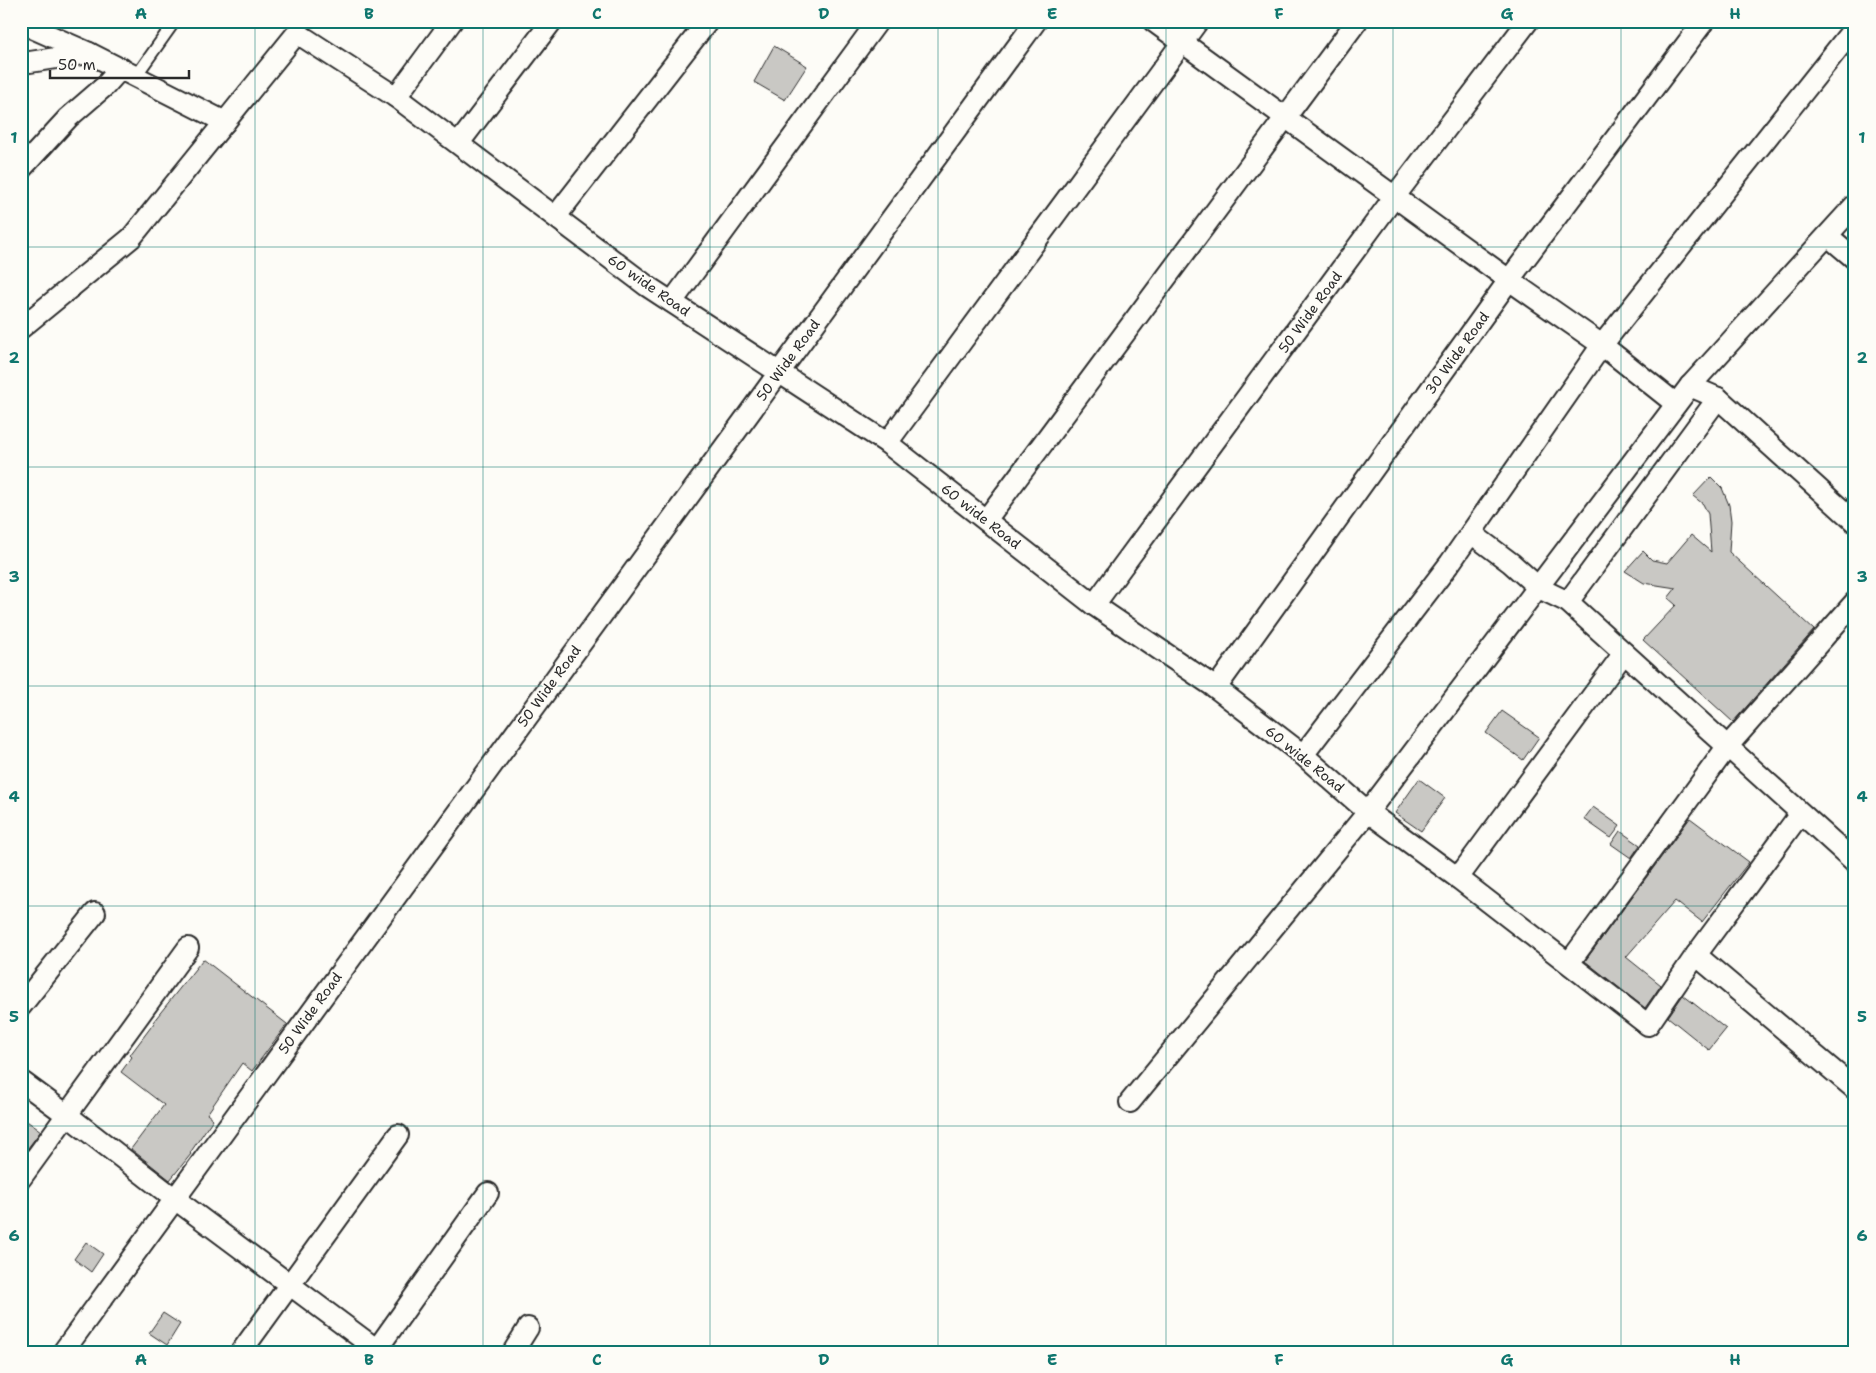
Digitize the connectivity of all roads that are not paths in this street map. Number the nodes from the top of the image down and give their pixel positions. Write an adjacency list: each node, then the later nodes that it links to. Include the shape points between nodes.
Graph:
1 (175, 21): 18 (lane)
2 (452, 21): 19 (street)
3 (552, 21): 22 (street)
4 (708, 21): 26 (street)
5 (878, 21): 30 (street)
6 (1036, 21): 33 (street, 50 Wide Road)
7 (1152, 21): 15 (street)
8 (1198, 21): 15 (street)
9 (1357, 21): 20 (street)
10 (1528, 21): 24 (street, 50 Wide Road)
11 (1704, 21): 29 (street, 30 Wide Road)
12 (21, 23): 16 (street)
13 (296, 27): 19 (street, 60 wide Road); 21 (street)
14 (1855, 27): 32 (street)
15 (1182, 42): 20 (street); 37 (street)
16 (89, 52): 17 (street); 18 (street)
17 (21, 62)
18 (128, 72): 21 (street); 23 (street, via 105,86 68,118)
19 (396, 97): 22 (street, 60 wide Road)
20 (1286, 117): 24 (street); 38 (street)
21 (225, 122): 31 (street, via 130,238)
22 (459, 143): 26 (street, 60 wide Road)
23 (21, 169)
24 (1395, 196): 29 (street); 44 (street, 50 Wide Road)
25 (1855, 205): 27 (street)
26 (556, 216): 30 (street, 60 wide Road)
27 (1828, 236): 28 (street); 34 (street)
28 (1855, 259)
29 (1509, 280): 32 (street); 46 (street, 30 Wide Road)
30 (672, 302): 33 (street, 60 wide Road)
31 (21, 328)
32 (1602, 345): 36 (street); 40 (street)
33 (780, 372): 37 (street, 60 wide Road); 65 (street, 50 Wide Road)
34 (1690, 386): 35 (street); 36 (street)
35 (1718, 398): 39 (street); 42 (street)
36 (1676, 404): 41 (street)
37 (887, 443): 38 (street, 60 wide Road)
38 (986, 520): 44 (street, 60 wide Road)
39 (1855, 522)
40 (1471, 533): 41 (street); 48 (street)
41 (1539, 588): 42 (street); 49 (street)
42 (1568, 602): 45 (street)
43 (1855, 602): 47 (street)
44 (1094, 605): 46 (street, 60 wide Road)
45 (1624, 653): 47 (street); 52 (street)
46 (1216, 688): 48 (street, 60 wide Road)
47 (1727, 747): 50 (street); 56 (street)
48 (1302, 755): 49 (street, 60 wide Road)
49 (1368, 812): 52 (street, 60 wide Road); 60 (street)
50 (1800, 814): 51 (street); 55 (street)
51 (1855, 862)
52 (1458, 878): 56 (street, 60 wide Road)
53 (95, 913): 57 (street)
54 (188, 948): 61 (street)
55 (1696, 954): 56 (street, 60 wide Road, via 1648,1025); 59 (street)
56 (1569, 964)
57 (21, 1006)
58 (21, 1081): 61 (street)
59 (1854, 1086)
60 (1130, 1102)
61 (67, 1115): 63 (street); 65 (street)
62 (398, 1135): 66 (street)
63 (21, 1178)
64 (488, 1193): 68 (street)
65 (175, 1199): 66 (street); 69 (street, 50 Wide Road)
66 (290, 1285): 68 (street); 70 (street)
67 (528, 1328): 71 (street)
68 (377, 1351)
69 (63, 1352)
70 (241, 1352)
71 (513, 1352)

